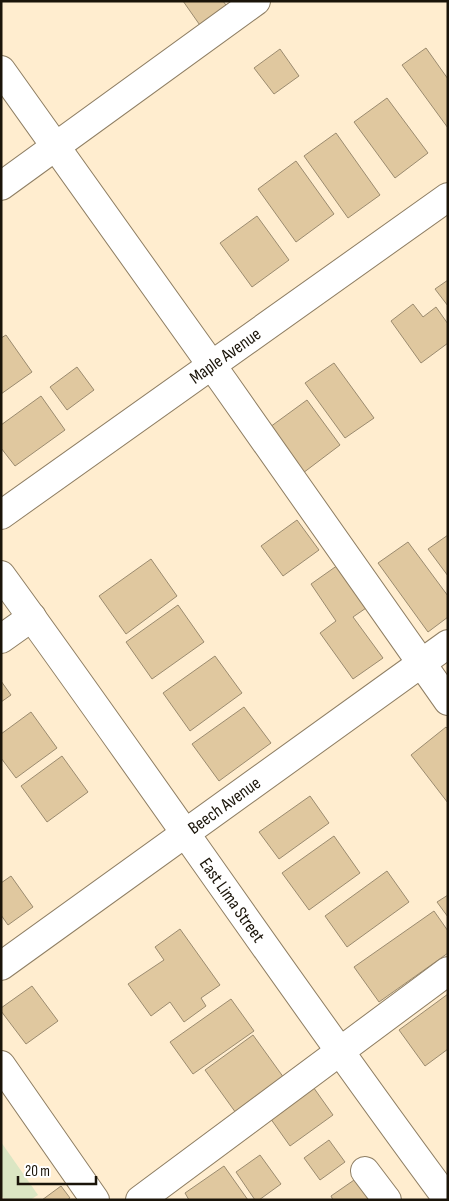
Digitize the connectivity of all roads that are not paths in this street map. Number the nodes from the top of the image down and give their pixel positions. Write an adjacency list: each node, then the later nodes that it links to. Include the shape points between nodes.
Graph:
1 (256, 1): 3 (street)
2 (1, 70): 3 (street)
3 (56, 147): 4 (street); 6 (street)
4 (1, 186)
5 (448, 197): 6 (street, Maple Avenue)
6 (212, 365): 7 (street, Maple Avenue); 12 (street)
7 (1, 514)
8 (1, 575): 9 (street, East Lima Street)
9 (32, 617): 10 (street); 14 (street, East Lima Street)
10 (1, 639)
11 (448, 644): 12 (street, Beech Avenue)
12 (421, 663): 13 (street); 14 (street, Beech Avenue)
13 (448, 701)
14 (186, 833): 15 (street, Beech Avenue); 17 (street, East Lima Street)
15 (1, 966)
16 (448, 971): 17 (street)
17 (340, 1051): 20 (street, East Lima Street); 22 (street)
18 (1, 1065): 21 (street)
19 (365, 1171): 23 (street)
20 (435, 1195)
21 (95, 1200)
22 (140, 1200)
23 (387, 1200)

